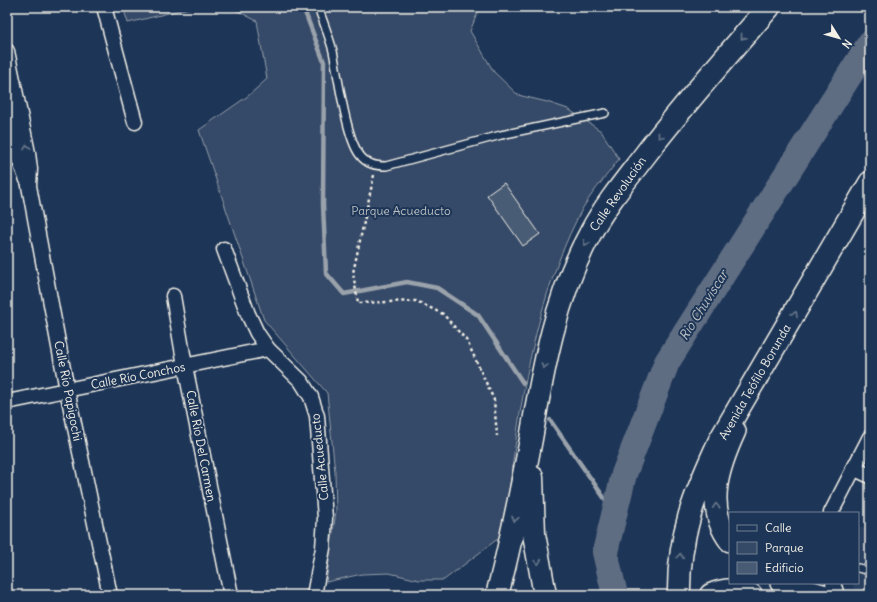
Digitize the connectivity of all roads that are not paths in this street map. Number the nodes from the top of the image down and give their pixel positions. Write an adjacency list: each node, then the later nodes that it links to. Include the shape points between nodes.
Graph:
1 (104, 7): 7 (street)
2 (318, 7): 6 (lane, via 332,48 354,146 367,163 386,166 501,136)
3 (768, 7): 18 (main road, Calle Revolución, one-way to 18, via 663,132 617,192 591,232 570,280 555,324 540,382)
4 (7, 51): 9 (street, Calle Río Papigochi, one-way to 4, via 28,153)
5 (7, 106): 9 (street, Calle Río Papigochi, via 18,157)
6 (605, 113)
7 (135, 122)
8 (870, 183): 13 (main road, Avenida Teófilo Borunda, one-way to 8)
9 (29, 186): 15 (street, Calle Río Papigochi)
10 (224, 249): 12 (street, Calle Acueducto, via 248,314)
11 (173, 296): 14 (street, Calle Río Del Carmen)
12 (268, 349): 14 (street, Calle Río Conchos); 29 (street, Calle Acueducto, via 301,381 311,397 317,416 325,518 323,548)
13 (766, 363): 22 (main road, one-way to 13, via 715,510 716,487 726,451); 32 (main road, Avenida Teófilo Borunda, one-way to 13, via 681,547 692,506 720,440)
14 (185, 366): 15 (street, Calle Río Conchos); 28 (street, Calle Río Del Carmen)
15 (67, 390): 16 (street, Calle Río Conchos); 27 (street, Calle Río Papigochi)
16 (7, 402)
17 (870, 437): 19 (street)
18 (530, 440): 30 (main road, one-way to 30, via 507,559); 31 (main road, one-way to 31, via 534,534)
19 (853, 468): 20 (street); 21 (street)
20 (870, 476)
21 (831, 512)
22 (729, 539)
23 (859, 568): 24 (lane)
24 (870, 571)
25 (784, 584): 35 (main road)
26 (833, 584): 36 (street)
27 (110, 595)
28 (231, 595)
29 (314, 595)
30 (497, 595)
31 (545, 595)
32 (679, 595)
33 (711, 595): 34 (main road, via 736,590)
34 (751, 595)
35 (823, 595)
36 (837, 595)

